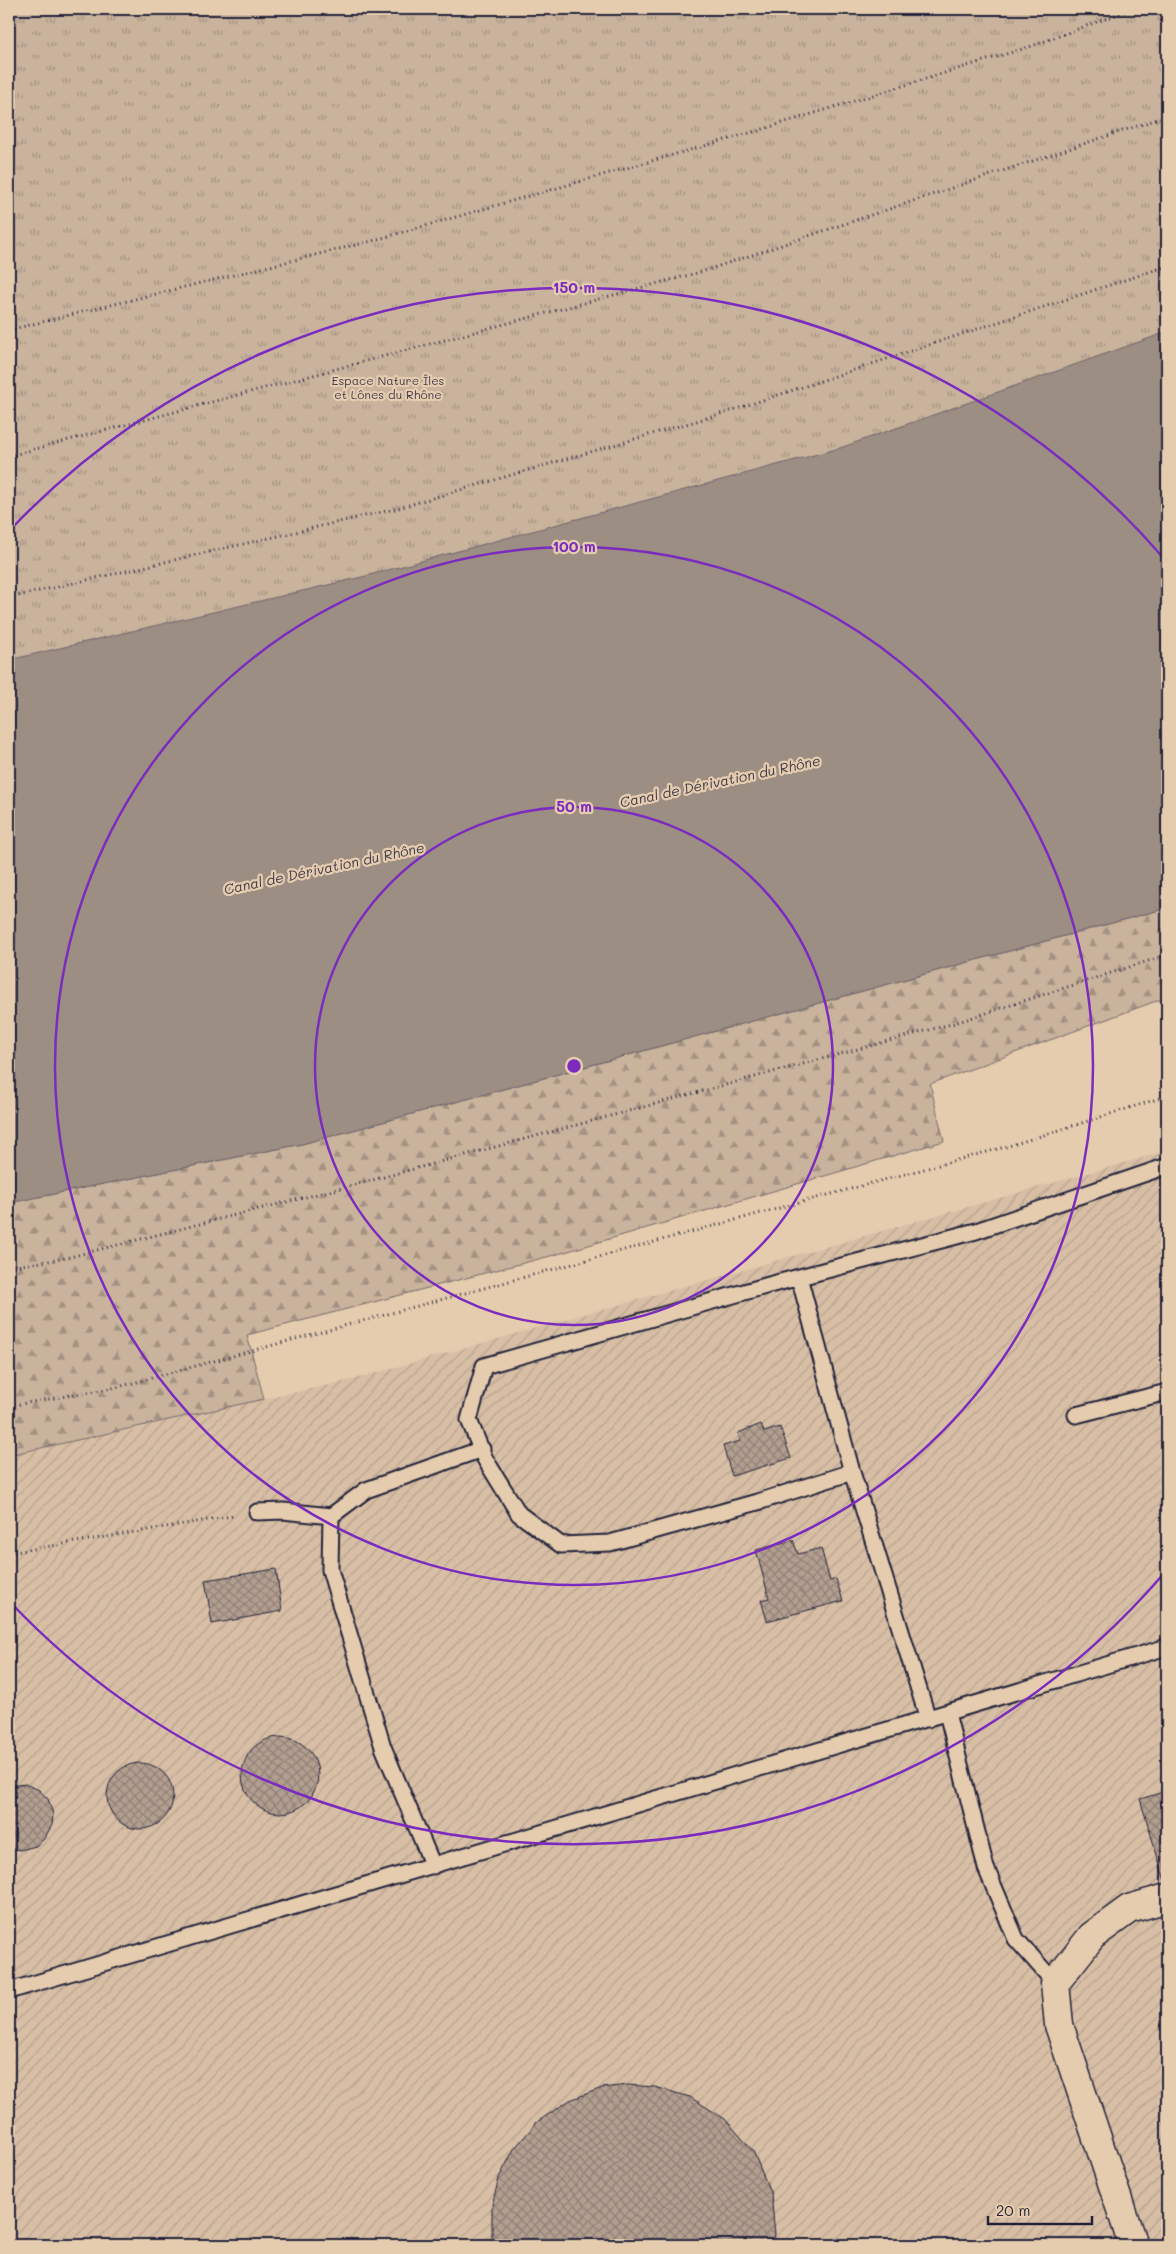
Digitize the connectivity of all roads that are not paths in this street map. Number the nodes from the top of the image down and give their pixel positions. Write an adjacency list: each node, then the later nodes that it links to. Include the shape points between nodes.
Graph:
1 (1167, 1166): 2 (lane, via 976,1231)
2 (799, 1277): 5 (lane, via 484,1366 469,1420); 6 (lane)
3 (1167, 1392): 4 (lane)
4 (1076, 1416)
5 (482, 1449): 6 (lane, via 519,1514 561,1545 610,1543); 8 (lane, via 366,1490)
6 (852, 1472): 11 (lane)
7 (257, 1512): 8 (lane)
8 (331, 1516): 12 (lane, via 330,1570 383,1747)
9 (1167, 1647): 10 (lane)
10 (947, 1713): 11 (lane); 14 (lane, via 986,1868 1016,1939)
11 (928, 1719): 12 (lane)
12 (433, 1866): 15 (lane)
13 (1167, 1898): 14 (street, via 1129,1909 1092,1936)
14 (1056, 1983): 16 (street, via 1060,2025)
15 (9, 1992)
16 (1133, 2245)

